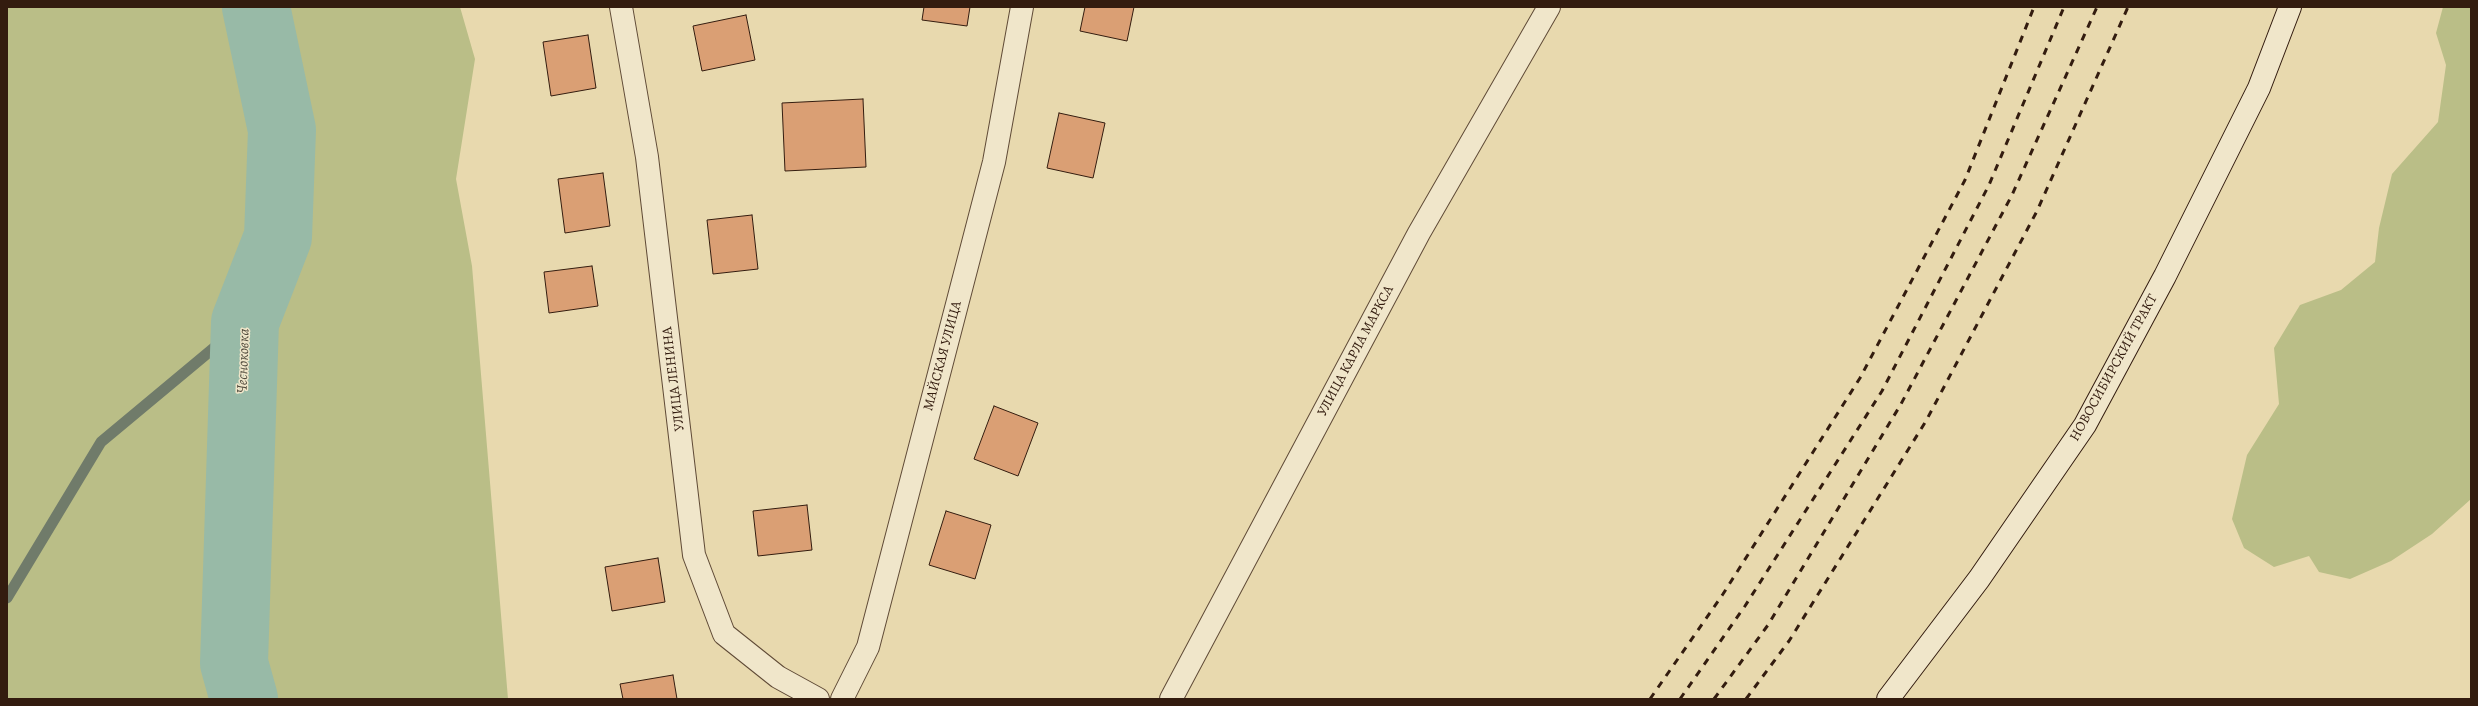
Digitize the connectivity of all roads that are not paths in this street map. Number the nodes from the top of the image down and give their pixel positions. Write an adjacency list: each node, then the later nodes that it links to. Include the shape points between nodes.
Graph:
1 (621, 7): 5 (street, УЛИЦА ЛЕНИНА, via 647,157 694,556 724,634 778,677)
2 (1022, 7): 6 (street, МАЙСКАЯ УЛИЦА, via 994,162 868,647)
3 (1549, 7): 7 (street, УЛИЦА КАРЛА МАРКСА, via 1419,233)
4 (2290, 7): 8 (street, НОВОСИБИРСКИЙ ТРАКТ, via 2259,88 2165,276 2085,424 1979,579)
5 (818, 699)
6 (842, 699)
7 (1171, 699)
8 (1888, 699)

